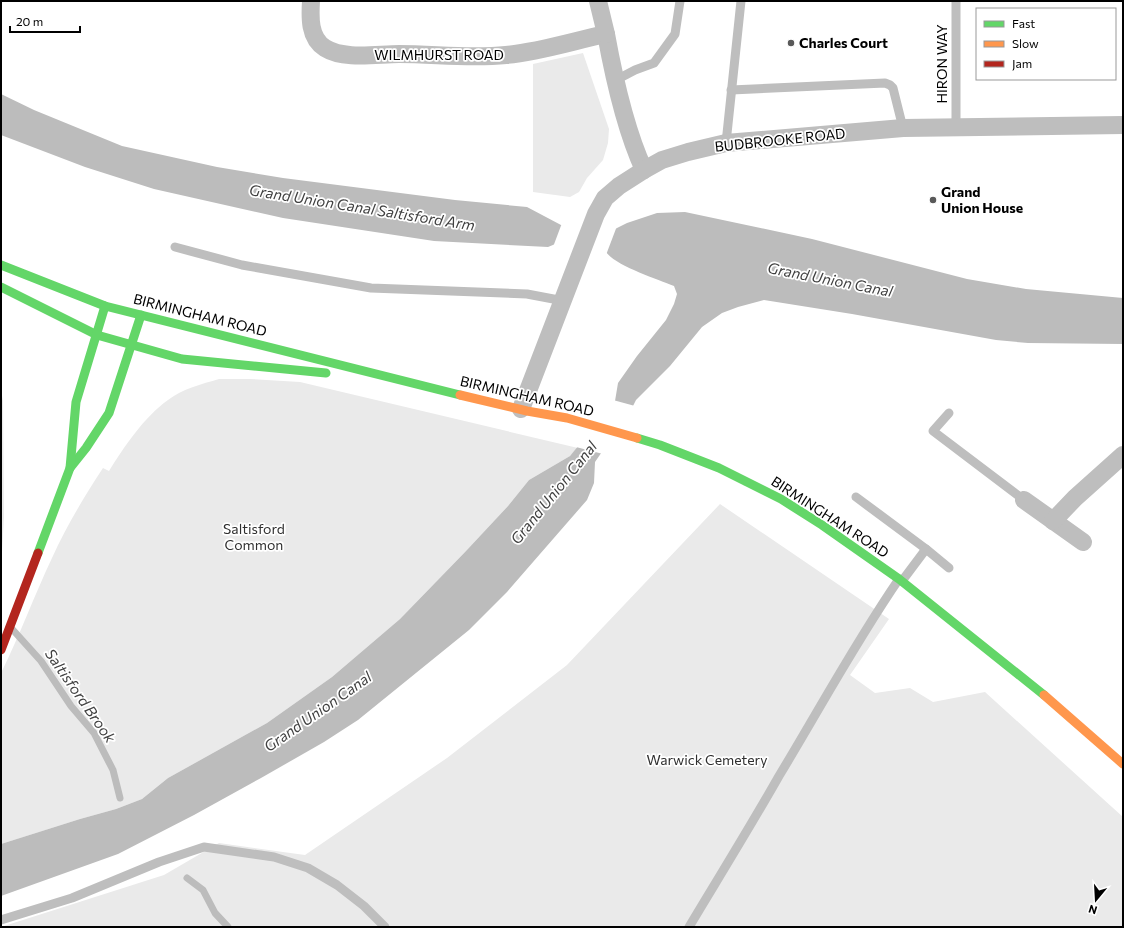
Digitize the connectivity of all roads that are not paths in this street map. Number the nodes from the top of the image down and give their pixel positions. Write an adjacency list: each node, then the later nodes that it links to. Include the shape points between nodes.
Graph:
1 (311, 1): 6 (street, WILMHURST ROAD, via 311,25 316,39 325,48 341,54 484,57 531,51)
2 (598, 1): 6 (street)
3 (680, 1): 7 (lane, via 675,34 654,63)
4 (740, 1): 8 (lane)
5 (956, 1): 11 (lane, HIRON WAY)
6 (606, 34): 7 (street)
7 (616, 80): 13 (street, via 629,131)
8 (731, 90): 10 (lane, via 885,83 893,88); 12 (lane)
9 (1123, 125): 11 (street, BUDBROOKE ROAD)
10 (903, 128): 11 (street, BUDBROOKE ROAD); 12 (street, BUDBROOKE ROAD)
11 (956, 128)
12 (726, 143): 13 (street, BUDBROOKE ROAD, via 662,160)
13 (644, 170): 17 (street, BUDBROOKE ROAD, via 605,198 596,214)
14 (175, 247): 17 (lane, via 242,265 371,288 528,294)
15 (1, 265): 18 (main road, BIRMINGHAM ROAD)
16 (1, 287): 20 (main road, BIRMINGHAM ROAD)
17 (564, 301): 23 (street, BUDBROOKE ROAD)
18 (105, 306): 19 (main road, BIRMINGHAM ROAD); 20 (main road)
19 (142, 314): 21 (main road); 22 (main road, BIRMINGHAM ROAD)
20 (97, 335): 21 (main road, BIRMINGHAM ROAD); 26 (main road, via 76,402)
21 (132, 344): 22 (main road, BIRMINGHAM ROAD, via 182,358); 26 (main road, via 109,413)
22 (396, 380): 23 (main road, BIRMINGHAM ROAD)
23 (522, 409): 33 (main road, BIRMINGHAM ROAD, via 567,418 637,438 719,468 781,499 822,524)
24 (949, 413): 28 (lane, via 933,431)
25 (1123, 454): 29 (street)
26 (70, 468): 34 (main road)
27 (856, 497): 31 (lane)
28 (1024, 500): 29 (street)
29 (1053, 521): 30 (street)
30 (1083, 542)
31 (926, 548): 32 (lane); 33 (lane)
32 (949, 568)
33 (900, 580): 35 (main road, BIRMINGHAM ROAD, via 1029,682); 38 (lane, via 877,611 845,663)
34 (1, 650)
35 (1123, 764)
36 (1, 920): 37 (lane, via 72,898 159,862 204,847 274,857 308,868 337,885)
37 (386, 927)
38 (689, 927)

